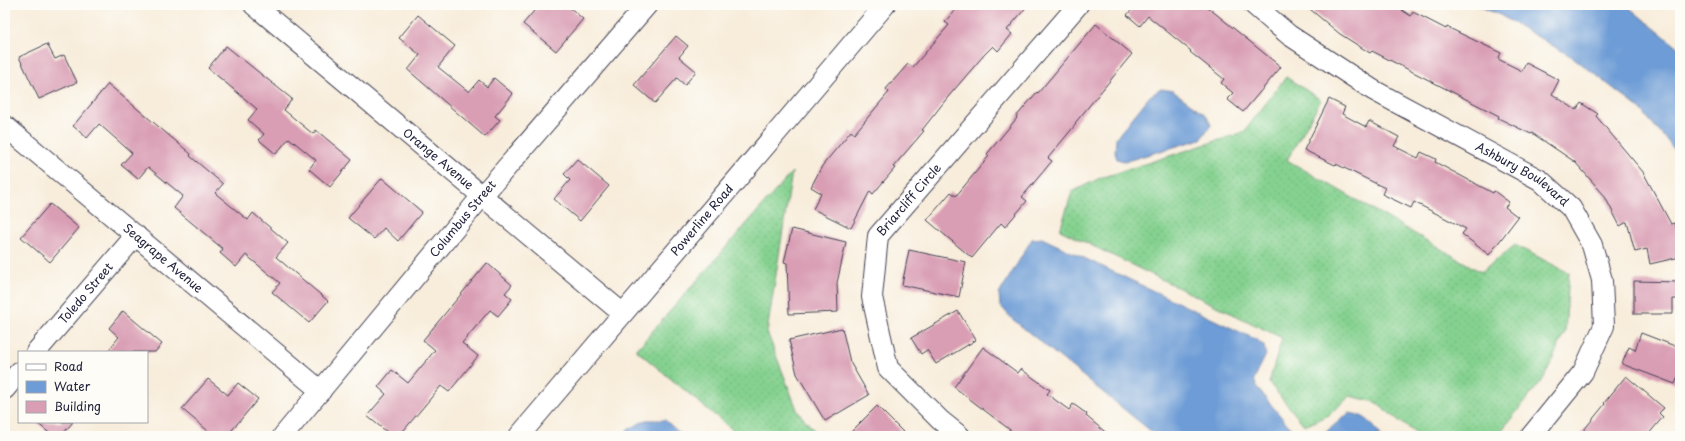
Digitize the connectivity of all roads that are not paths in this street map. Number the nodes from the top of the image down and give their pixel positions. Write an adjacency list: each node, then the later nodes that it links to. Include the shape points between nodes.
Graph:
1 (254, 5): 7 (street, Orange Avenue)
2 (885, 5): 9 (street, Powerline Road)
3 (1078, 5): 16 (street, Briarcliff Circle, via 878,236 872,298 888,368 940,420)
4 (1254, 5): 17 (street, Ashbury Boulevard, via 1289,35 1374,90 1540,180 1571,208 1592,245 1602,280 1604,326 1583,372)
5 (644, 6): 7 (street, Columbus Street)
6 (5, 126): 8 (street, Seagrape Avenue)
7 (482, 196): 9 (street, Orange Avenue); 13 (street, Columbus Street)
8 (136, 235): 10 (street, Toledo Street); 13 (street, Seagrape Avenue)
9 (622, 313): 15 (street, Powerline Road)
10 (37, 351)
11 (18, 373): 12 (street)
12 (5, 389)
13 (321, 391): 14 (street, Columbus Street)
14 (283, 436)
15 (519, 436)
16 (960, 436)
17 (1531, 436)

